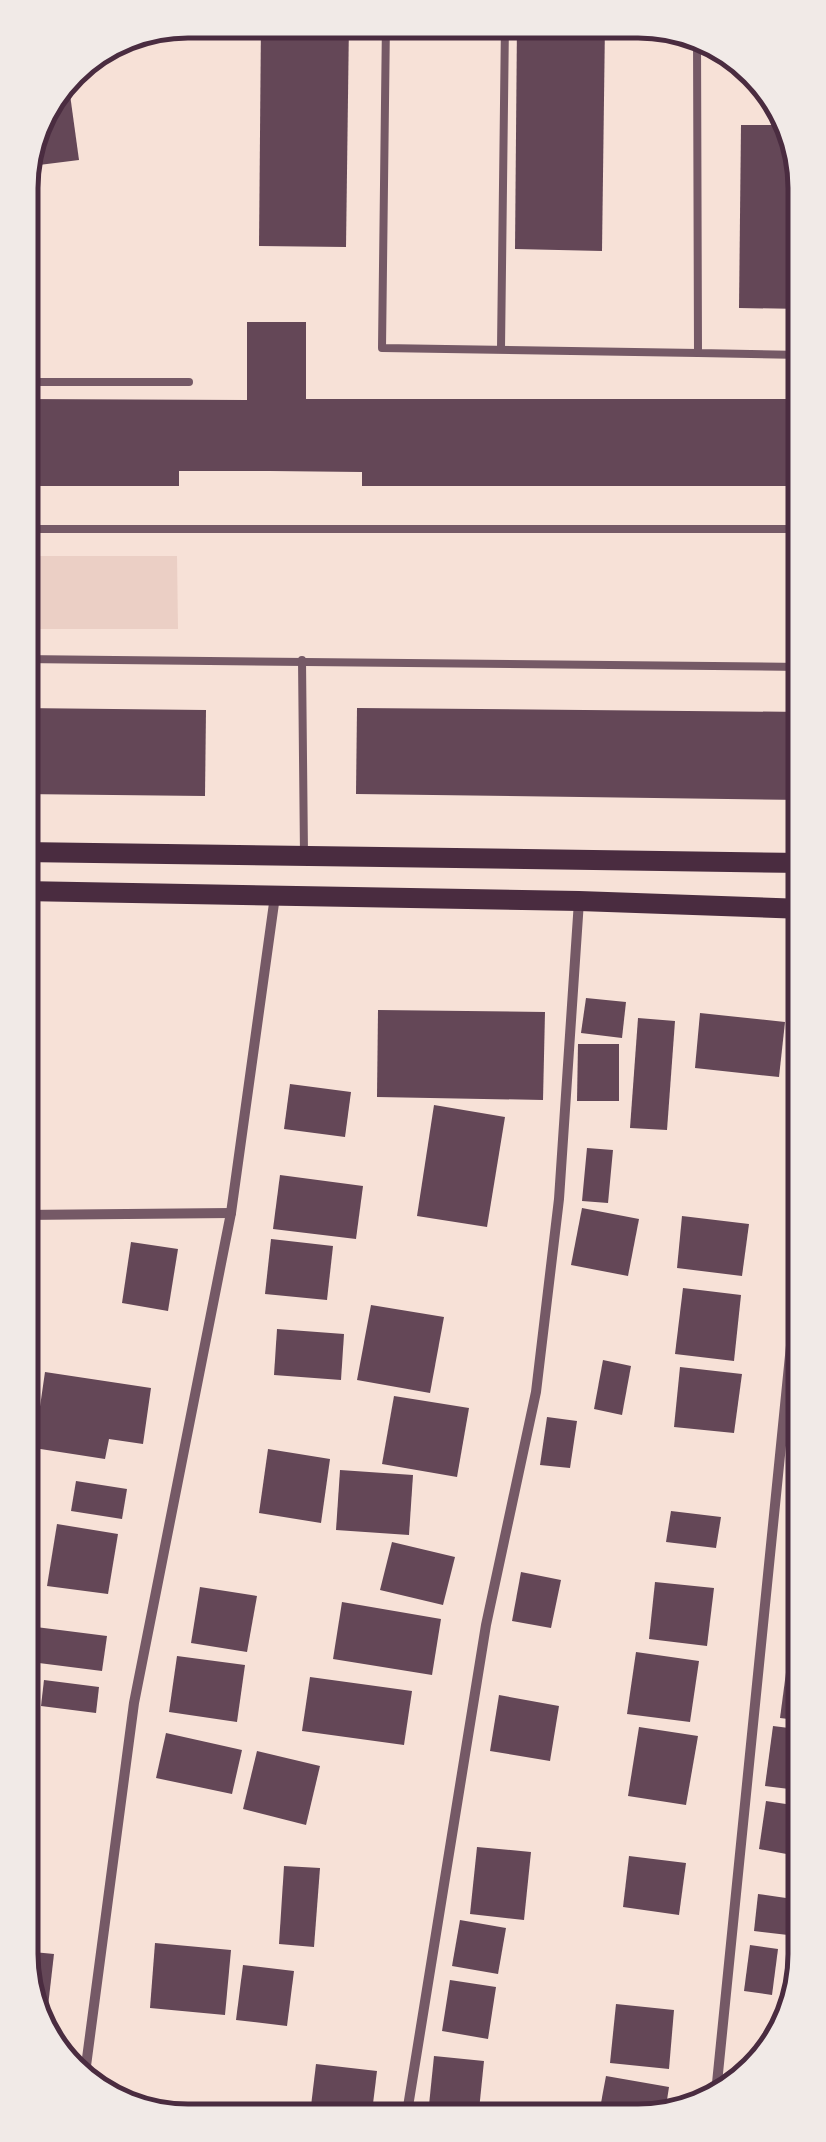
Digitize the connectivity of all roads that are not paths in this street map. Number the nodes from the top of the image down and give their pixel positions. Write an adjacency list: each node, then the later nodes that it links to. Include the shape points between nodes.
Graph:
1 (386, 38): 4 (lane, via 382,348)
2 (505, 38): 4 (lane)
3 (698, 50): 5 (lane)
4 (501, 349): 5 (lane)
5 (698, 352): 6 (lane)
6 (788, 355)
7 (38, 382): 8 (lane)
8 (189, 382)
9 (38, 529): 10 (lane)
10 (788, 529)
11 (38, 658): 12 (lane)
12 (302, 660): 13 (lane); 15 (lane)
13 (788, 667)
14 (38, 852): 15 (main road)
15 (304, 855): 16 (main road)
16 (788, 863)
17 (38, 890): 18 (main road)
18 (275, 896): 19 (main road); 21 (street)
19 (579, 902): 20 (main road); 26 (street, via 559,1199 536,1392 486,1626)
20 (788, 909)
21 (232, 1213): 22 (street); 24 (street, via 134,1702)
22 (38, 1215)
23 (788, 1375): 25 (street)
24 (86, 2064)
25 (717, 2081)
26 (408, 2104)

